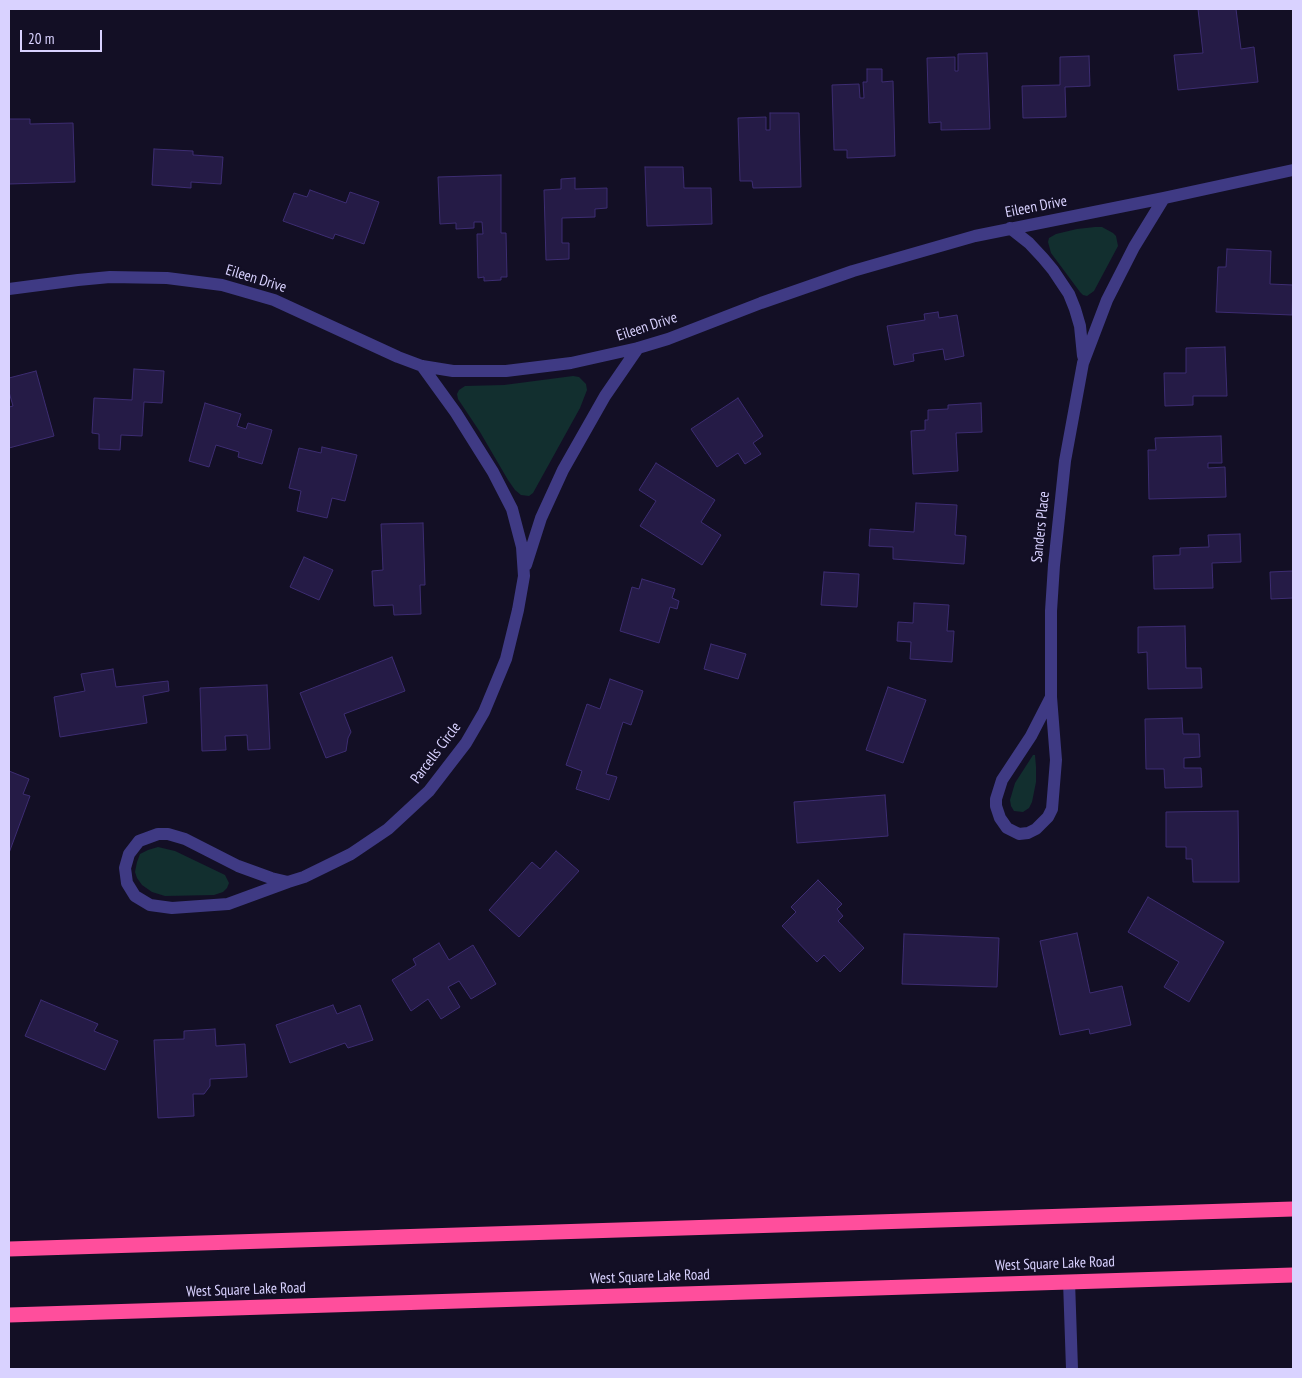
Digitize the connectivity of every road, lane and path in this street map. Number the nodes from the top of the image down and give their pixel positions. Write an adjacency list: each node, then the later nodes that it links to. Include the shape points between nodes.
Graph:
1 (1293, 170): 2 (street, Eileen Drive)
2 (1164, 198): 3 (street, Eileen Drive); 6 (street, Sanders Place, via 1116,283)
3 (1010, 228): 5 (street, Eileen Drive, via 853,271); 6 (street, Sanders Place, via 1043,258 1068,294 1080,326)
4 (9, 289): 7 (street, Eileen Drive, via 110,277 168,278 222,285 282,304)
5 (638, 348): 7 (street, Eileen Drive, via 571,363 506,371 453,371); 8 (street, Parcells Circle, via 605,396 563,470 541,518)
6 (1082, 363): 9 (street, Sanders Place, via 1065,461 1054,565)
7 (422, 366): 8 (street, Parcells Circle, via 480,449 506,496 518,527)
8 (524, 576): 10 (street, Parcells Circle, via 506,659 496,686 475,728 446,771 410,810 365,846 321,870)
9 (1051, 697): 9 (street, Sanders Place, via 998,791 996,806 1000,818 1007,828 1019,834 1028,833 1043,824 1052,809 1056,760)
10 (288, 882): 10 (street, Parcells Circle, via 254,872 168,834 139,841 129,854 126,868 126,883 135,896 150,905 172,908 228,904)
11 (1293, 1209): 12 (highway)
12 (9, 1249)
13 (1293, 1275): 14 (highway, West Square Lake Road)
14 (1069, 1281): 15 (highway, West Square Lake Road); 16 (street)
15 (9, 1315)
16 (1072, 1369)

